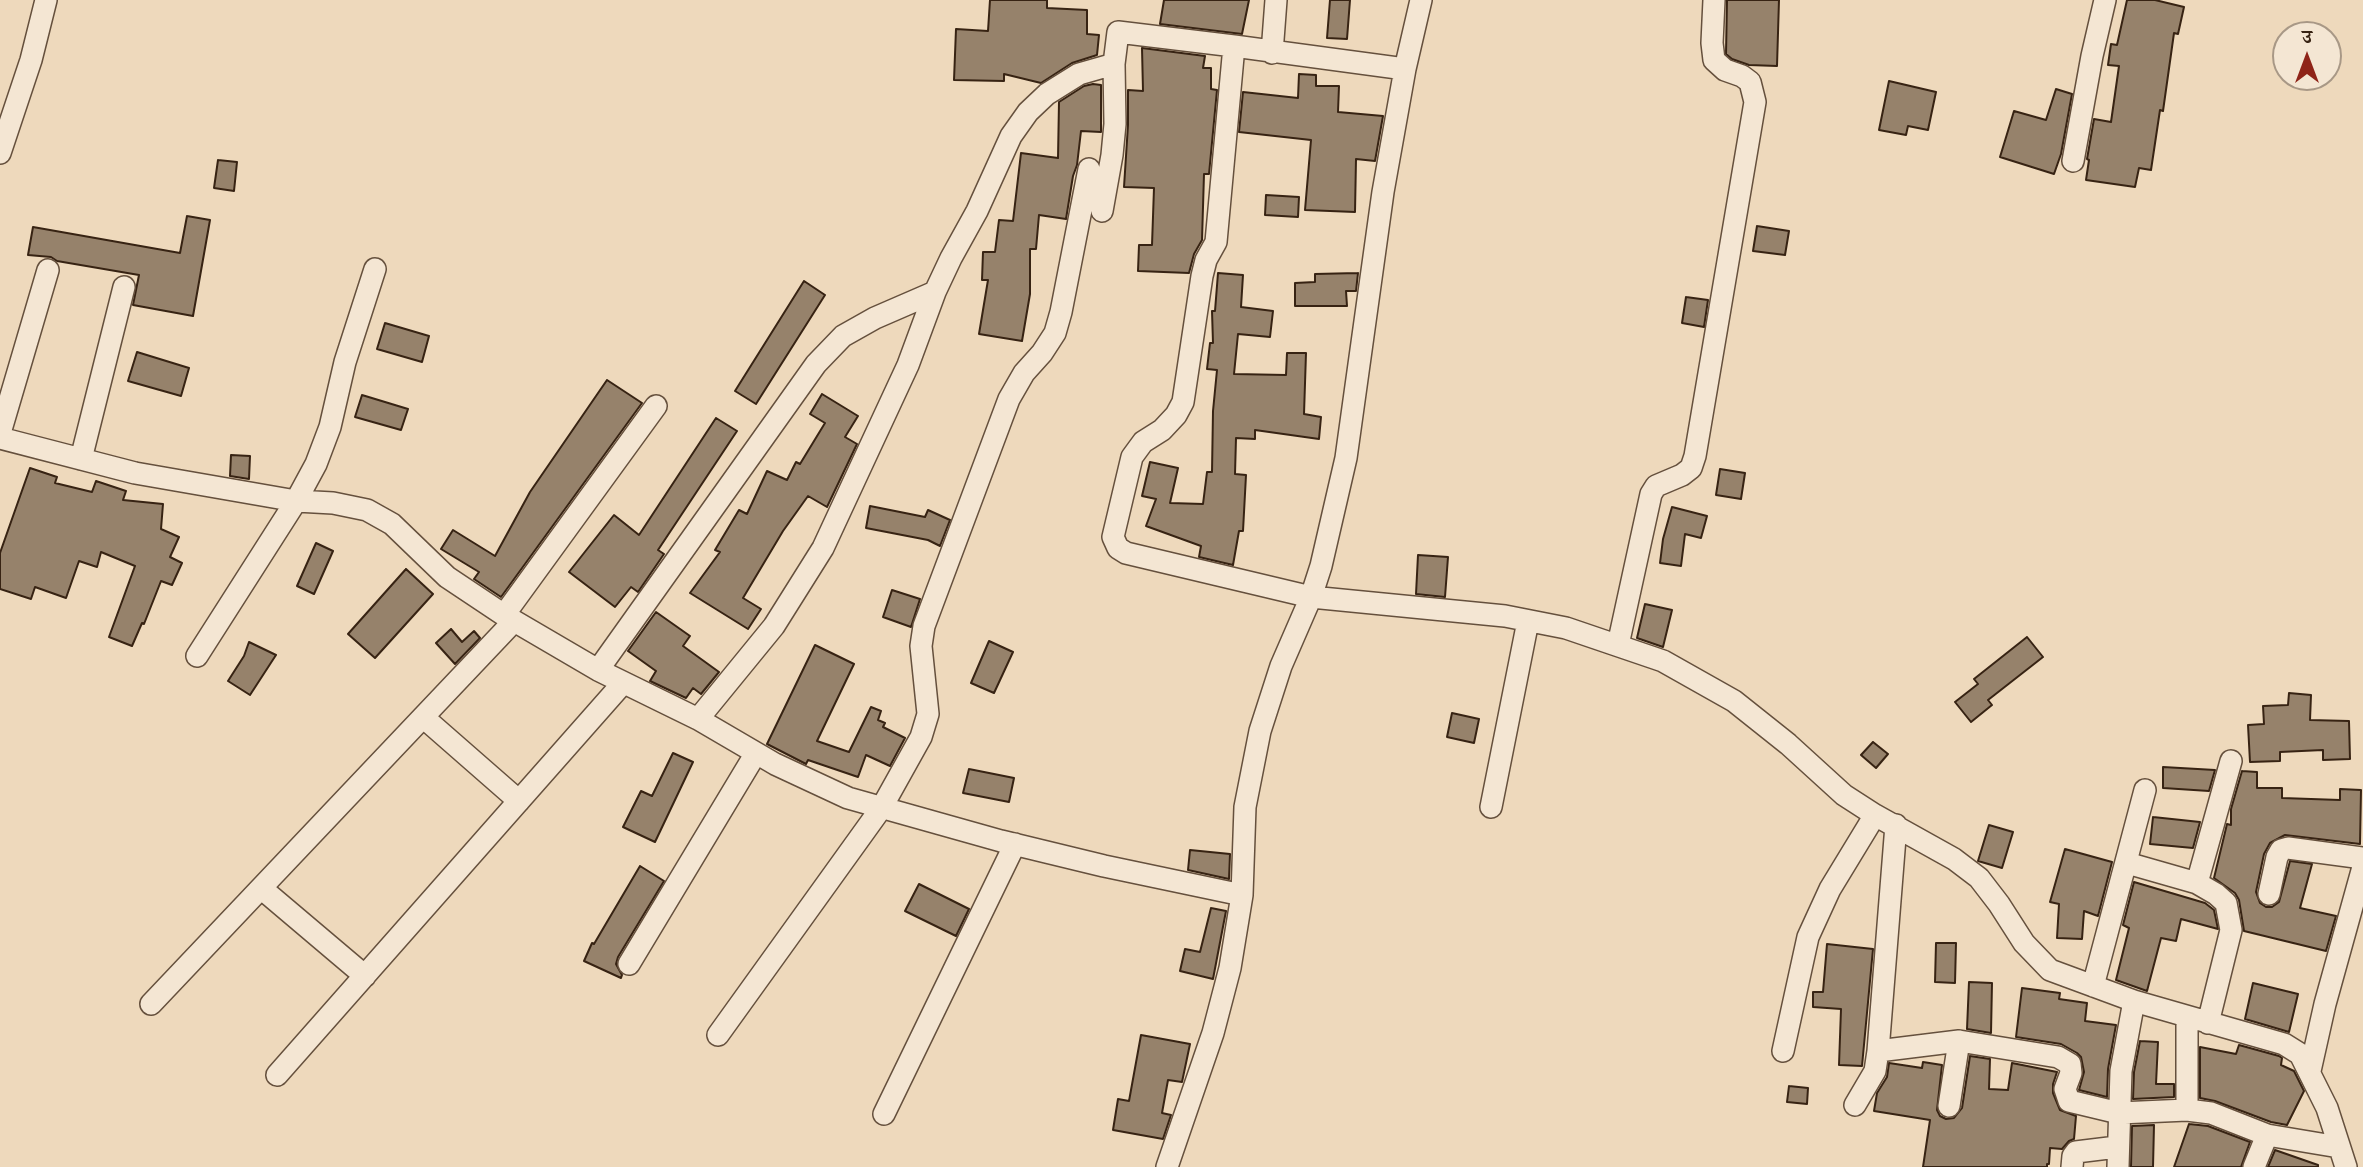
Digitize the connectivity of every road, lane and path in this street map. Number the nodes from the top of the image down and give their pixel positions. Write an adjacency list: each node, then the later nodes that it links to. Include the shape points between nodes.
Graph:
1 (46, 0): 10 (street)
2 (1276, 0): 7 (street)
3 (1421, 0): 9 (street)
4 (1714, 0): 25 (street, via 1714,60 1750,82 1755,102 1695,456 1691,468 1651,494)
5 (2105, 0): 11 (street)
6 (1234, 46): 7 (street); 8 (street, via 1118,32); 22 (street, via 1216,242 1202,276 1183,402 1176,415 1132,457 1113,537 1126,553)
7 (1272, 53): 9 (street)
8 (1114, 64): 13 (street, via 1115,124); 17 (street, via 1079,74 1028,112 1005,147)
9 (1405, 69): 22 (street, via 1382,192 1346,458)
10 (0, 153)
11 (2073, 161)
12 (1088, 169): 35 (street, via 1062,312 1055,333 1009,399 924,626 921,646 928,713 921,737)
13 (1102, 211)
14 (375, 269): 21 (street, via 330,427)
15 (48, 270): 19 (street)
16 (124, 287): 20 (street)
17 (935, 292): 27 (street, via 843,336 816,364); 30 (street, via 904,376 823,548 774,626)
18 (656, 406): 23 (street)
19 (0, 436): 20 (street)
20 (81, 459): 21 (street)
21 (296, 501): 23 (street, via 367,510 392,524 447,577); 26 (street)
22 (1311, 597): 24 (street); 46 (street, via 1260,731 1245,807)
23 (509, 618): 27 (street); 29 (street)
24 (1528, 621): 25 (street); 36 (street)
25 (1618, 645): 37 (street, via 1663,661 1734,701 1844,795)
26 (197, 656)
27 (598, 670): 28 (street)
28 (622, 684): 30 (street); 34 (street)
29 (423, 717): 34 (street); 44 (street)
30 (698, 719): 31 (street)
31 (756, 753): 35 (street, via 848,798); 47 (street)
32 (2231, 761): 43 (street)
33 (2145, 790): 41 (street)
34 (519, 801): 48 (street)
35 (882, 807): 39 (street); 54 (street)
36 (1492, 807)
37 (1875, 815): 38 (street); 56 (street, via 1808,937)
38 (1896, 825): 49 (street, via 1979,878 2024,943 2050,970); 57 (street)
39 (1015, 844): 46 (street); 64 (street)
40 (2363, 858): 45 (street, via 2281,850)
41 (2127, 863): 43 (street); 49 (street)
42 (2363, 867): 58 (street)
43 (2197, 883): 53 (street, via 2226,904 2231,930)
44 (261, 888): 48 (street); 51 (street)
45 (2269, 894)
46 (1242, 895): 68 (street, via 1213,1033)
47 (629, 964)
48 (365, 976): 59 (street)
49 (2093, 986): 50 (street)
50 (2134, 1001): 52 (street); 63 (street, via 2121,1071)
51 (151, 1004)
52 (2187, 1017): 53 (street); 62 (street)
53 (2208, 1023): 58 (street, via 2284,1044 2300,1054)
54 (718, 1035)
55 (1959, 1041): 57 (street); 61 (street); 63 (street, via 2066,1060 2071,1073 2065,1089 2069,1101)
56 (1783, 1051)
57 (1878, 1051): 60 (street, via 1875,1071)
58 (2310, 1070): 67 (street)
59 (277, 1075)
60 (1855, 1105)
61 (1949, 1106)
62 (2187, 1110): 63 (street); 65 (street, via 2211,1113)
63 (2119, 1113): 66 (street)
64 (884, 1114)
65 (2267, 1135): 67 (street); 70 (street)
66 (2117, 1157): 69 (street, via 2076,1152)
67 (2342, 1157)
68 (1167, 1167)
69 (2072, 1167)
70 (2254, 1167)

